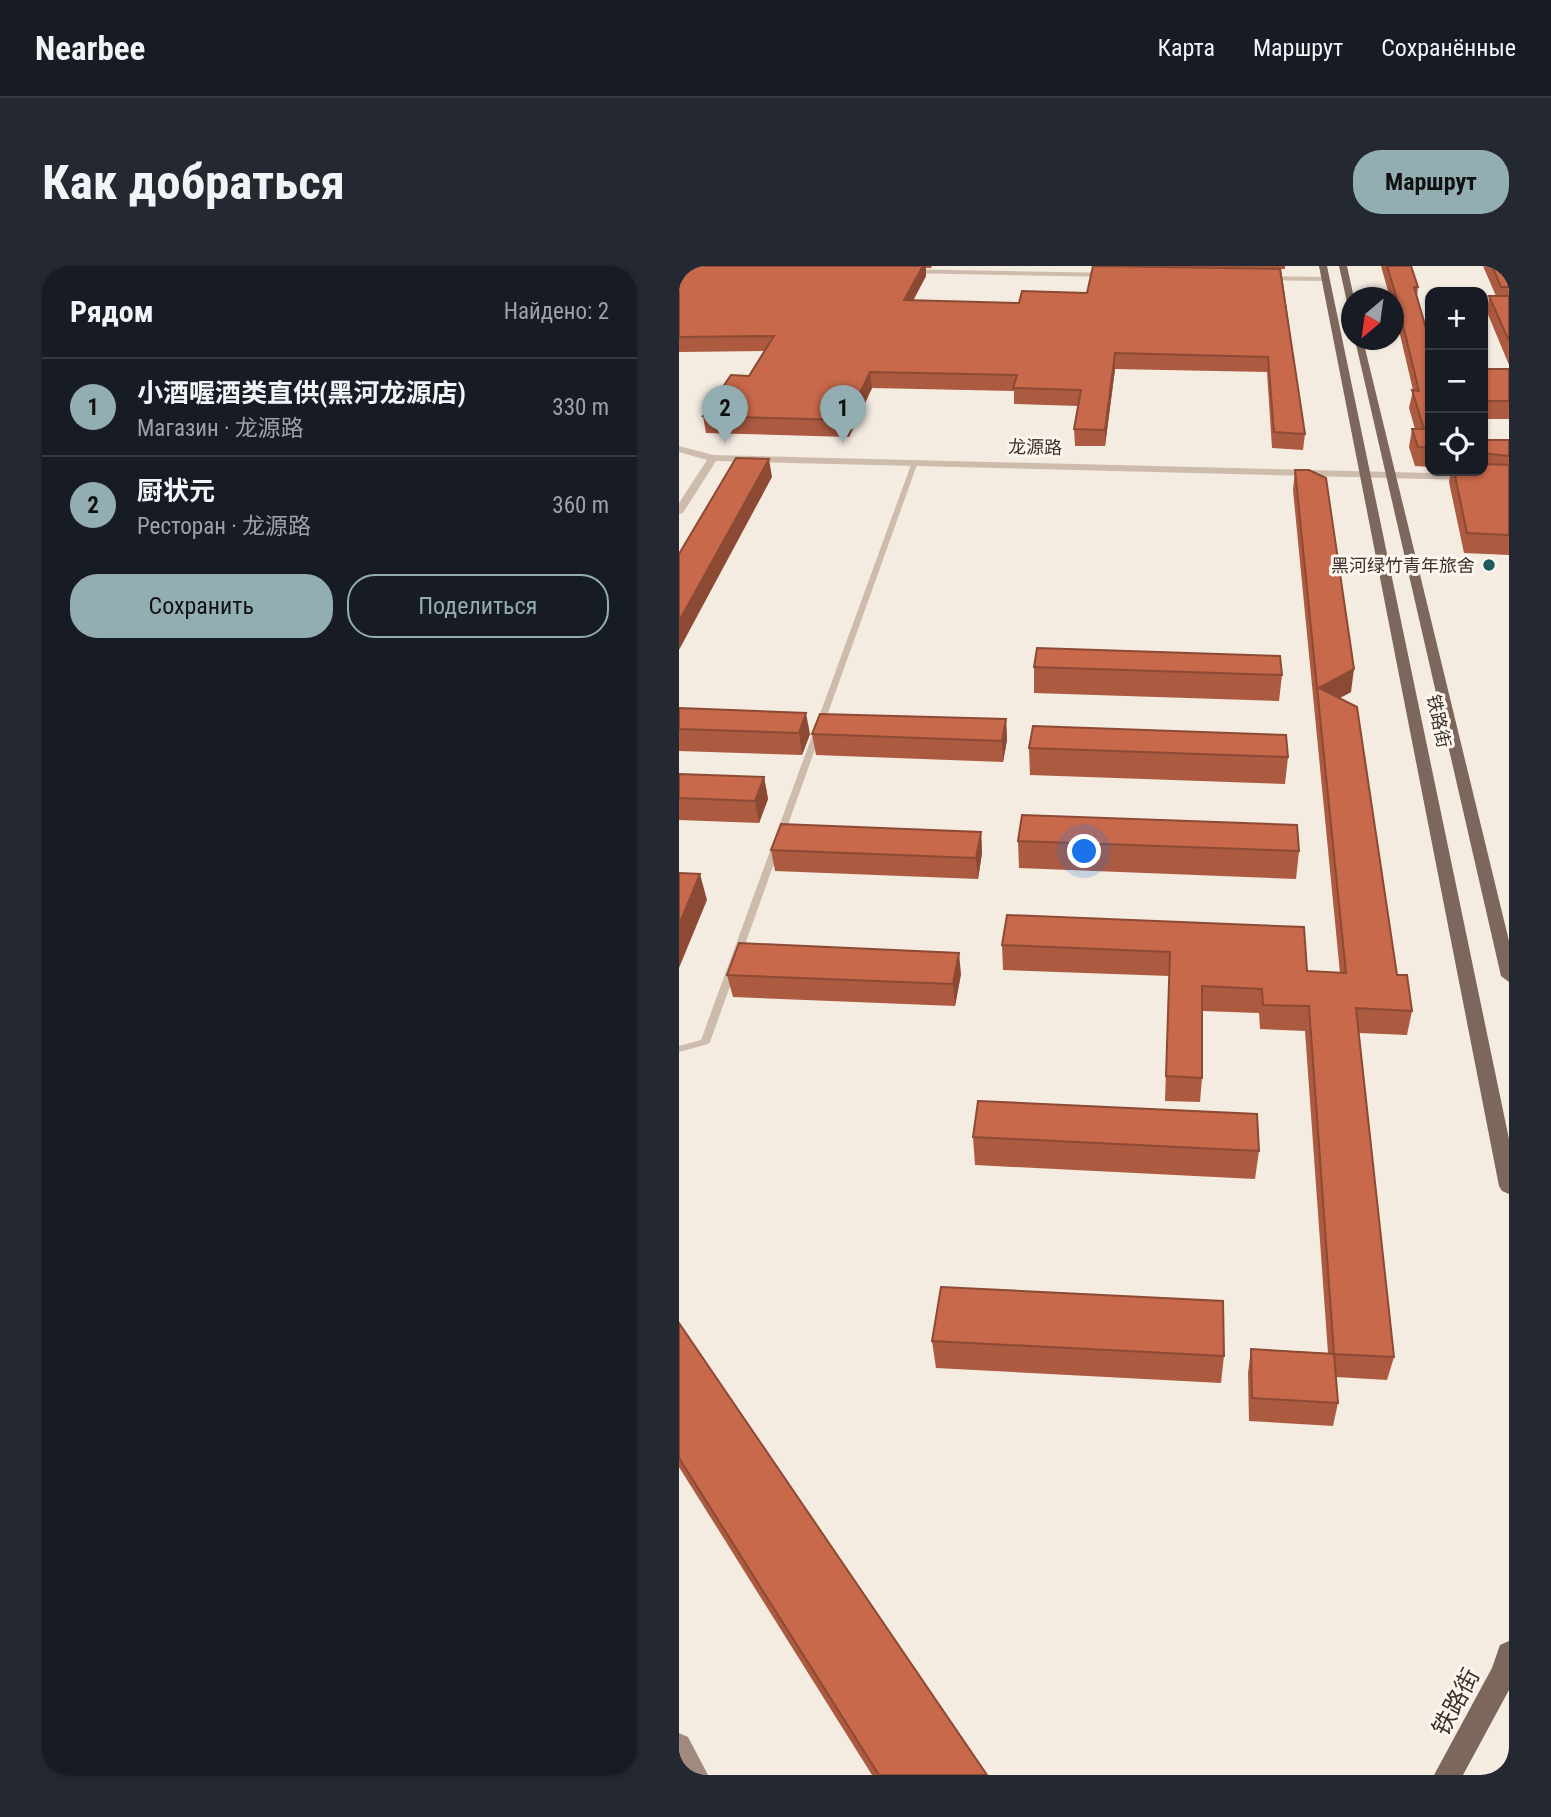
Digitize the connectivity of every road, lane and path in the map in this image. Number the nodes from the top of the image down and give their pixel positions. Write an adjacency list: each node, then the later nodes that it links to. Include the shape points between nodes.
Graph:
1 (1343, 266): 6 (main road)
2 (885, 271): 4 (street)
3 (1324, 273): 5 (street); 6 (main road); 12 (main road, 铁路街)
4 (1119, 275)
5 (1243, 278)
6 (1345, 279): 7 (main road)
7 (1347, 287)
8 (1361, 350): 13 (main road, 铁路街)
9 (679, 449): 10 (street, 龙源路)
10 (713, 458): 11 (street, 龙源路); 15 (street)
11 (915, 462): 12 (street, 龙源路); 17 (lane, via 705,1042)
12 (1363, 473): 13 (street, 龙源路); 18 (main road, 铁路街)
13 (1392, 475): 14 (street, 龙源路); 16 (main road, 铁路街)
14 (1509, 478)
15 (679, 511)
16 (1509, 976)
17 (679, 1049)
18 (1509, 1186)
19 (1509, 1654): 22 (main road, 铁路街, via 1504,1673)
20 (679, 1746): 21 (main road)
21 (694, 1775)
22 (1448, 1775)

